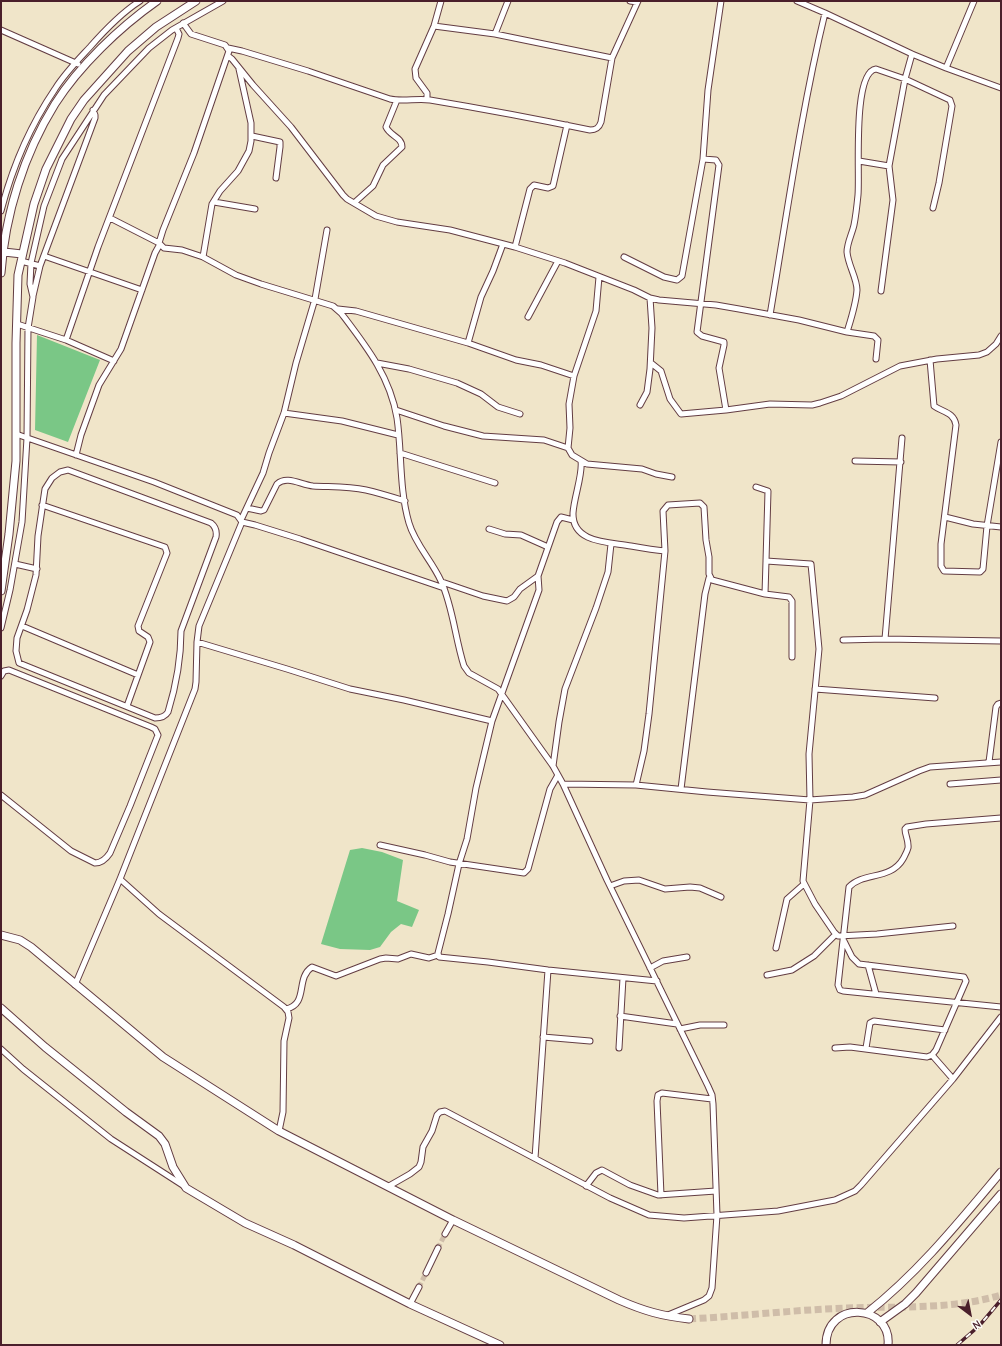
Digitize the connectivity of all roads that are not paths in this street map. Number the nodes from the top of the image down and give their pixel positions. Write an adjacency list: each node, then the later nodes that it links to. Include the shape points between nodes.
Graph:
1 (140, 1): 22 (street, via 117,19)
2 (157, 1): 23 (street, via 116,34)
3 (196, 1): 53 (street, via 156,27 128,51 84,100 71,119 44,175 34,204)
4 (223, 1): 13 (street)
5 (441, 1): 14 (street)
6 (508, 1): 17 (street)
7 (630, 1): 11 (street)
8 (721, 1): 35 (street, via 708,90)
9 (797, 1): 12 (street)
10 (974, 1): 25 (street)
11 (637, 2): 21 (street)
12 (824, 13): 19 (street); 67 (street)
13 (183, 23): 15 (street); 18 (street, via 191,34)
14 (434, 26): 17 (street); 29 (street, via 415,69 416,78 427,93)
15 (176, 28): 30 (street, via 144,52 104,95); 44 (street, via 178,38)
16 (1, 30): 22 (street)
17 (495, 34): 21 (street)
18 (228, 48): 20 (street); 28 (street, via 242,50)
19 (912, 54): 25 (street); 26 (street)
20 (228, 56): 24 (street); 46 (street)
21 (612, 58): 31 (street, via 599,128 590,130)
22 (75, 63): 23 (street); 32 (street, via 56,88)
23 (84, 66): 33 (street, via 56,103)
24 (239, 68): 34 (street); 40 (street, via 291,127 343,195)
25 (946, 68): 27 (street)
26 (905, 79): 36 (street, via 876,69 869,72 861,95); 37 (street); 41 (street, via 948,98 951,103)
27 (1001, 88)
28 (397, 100): 29 (street); 40 (street, via 386,128 400,139 402,147 383,165 373,186)
29 (427, 100): 31 (street)
30 (94, 110): 50 (street, via 94,118); 55 (street, via 59,164 44,206)
31 (567, 125): 48 (street, via 553,186 548,188 534,185 530,189)
32 (32, 129): 33 (street); 43 (street, via 12,174)
33 (39, 133): 49 (street, via 18,188 8,223)
34 (252, 136): 38 (street, via 280,142); 39 (street, via 249,151 238,171)
35 (703, 159): 52 (street, via 682,276 678,280 664,277); 65 (street, via 716,160 719,165)
36 (859, 161): 37 (street); 71 (street, via 858,196 847,251 857,288)
37 (889, 166): 61 (street, via 893,200)
38 (276, 178)
39 (214, 202): 42 (street); 51 (street)
40 (354, 203): 47 (street, via 372,214 392,221 450,230)
41 (933, 208)
42 (255, 209)
43 (1, 211)
44 (110, 218): 46 (street); 57 (street)
45 (327, 230): 64 (street)
46 (160, 244): 51 (street, via 167,249 182,250); 60 (street)
47 (503, 244): 48 (street); 74 (street, via 481,297)
48 (514, 247): 54 (street)
49 (4, 252): 53 (street); 58 (street)
50 (44, 256): 56 (street); 57 (street)
51 (203, 257): 64 (street, via 236,275)
52 (624, 257)
53 (22, 258): 55 (street); 69 (street, via 18,275)
54 (558, 261): 59 (street); 68 (street)
55 (31, 263): 56 (street); 62 (street, via 30,284)
56 (40, 266): 62 (street)
57 (91, 271): 60 (street); 73 (street)
58 (1, 273)
59 (599, 277): 63 (street); 80 (street, via 596,311)
60 (142, 290): 77 (street)
61 (881, 291)
62 (33, 297): 70 (street)
63 (650, 298): 65 (street); 79 (street)
64 (315, 299): 66 (street); 84 (street)
65 (701, 305): 67 (street, via 716,305); 83 (street, via 697,332 702,336 722,340 724,344 719,368)
66 (338, 309): 74 (street, via 356,311); 78 (street)
67 (770, 315): 71 (street)
68 (528, 317)
69 (17, 324): 70 (street); 86 (street)
70 (28, 328): 73 (street); 88 (street)
71 (848, 332): 75 (street, via 877,338)
72 (1001, 336): 76 (street, via 987,352 979,355)
73 (66, 340): 77 (street)
74 (468, 343): 80 (street)
75 (876, 359)
76 (930, 360): 83 (street, via 896,367 841,396 812,405 770,404); 103 (street, via 934,406 955,418 956,425)
77 (114, 361): 93 (street, via 99,385)
78 (377, 363): 82 (street, via 387,382); 85 (street, via 457,383 481,394 498,407)
79 (651, 363): 81 (street, via 648,387); 83 (street, via 661,371 670,399 679,413)
80 (574, 376): 91 (street, via 569,404)
81 (640, 405)
82 (396, 410): 87 (street); 91 (street, via 483,436 544,440)
83 (726, 410)
84 (284, 413): 87 (street, via 342,421); 102 (street, via 263,473)
85 (520, 414)
86 (16, 434): 88 (street); 118 (street, via 14,495)
87 (398, 435): 92 (street)
88 (28, 438): 93 (street); 113 (street, via 22,522)
89 (902, 438): 96 (street)
90 (1001, 442): 106 (street)
91 (568, 448): 94 (street, via 572,455)
92 (400, 453): 98 (street); 100 (street)
93 (76, 455): 105 (street, via 161,484 237,515)
94 (581, 461): 97 (street, via 590,465 642,469); 104 (street)
95 (855, 461): 96 (street)
96 (900, 462): 122 (street)
97 (672, 477)
98 (495, 483)
99 (756, 487): 112 (street, via 768,491)
100 (405, 501): 102 (street, via 366,490 311,486 285,480 277,484 264,510); 117 (street, via 410,526)
101 (42, 505): 114 (street); 127 (street, via 167,549 168,553 138,626 139,631 148,637 150,642); 133 (street, via 49,481 60,472 68,470 211,523 216,529 216,537 181,631 175,688 168,712 162,718 156,718)
102 (247, 508): 105 (street)
103 (945, 517): 106 (street); 106 (street, via 940,558 942,569 947,572 982,571)
104 (573, 520): 109 (street, via 581,533 594,540); 110 (street, via 563,517 558,519)
105 (242, 521): 117 (street); 125 (street, via 199,626)
106 (987, 526): 107 (street)
107 (1001, 527)
108 (489, 530): 110 (street, via 521,535)
109 (611, 544): 111 (street); 137 (street, via 608,572 565,689)
110 (548, 547): 115 (street)
111 (665, 551): 116 (street, via 665,507 677,504 702,504); 142 (street, via 649,714)
112 (766, 561): 119 (street); 129 (street, via 811,564 819,649)
113 (14, 564): 114 (street); 121 (street)
114 (37, 569): 120 (street)
115 (538, 576): 117 (street, via 507,601); 130 (street, via 539,590)
116 (709, 578): 119 (street); 143 (street)
117 (443, 585): 130 (street, via 466,669)
118 (1, 591)
119 (765, 594): 126 (street, via 787,596 790,599)
120 (22, 626): 127 (street); 133 (street, via 18,634 16,651 21,664)
121 (1, 628)
122 (885, 639): 123 (street); 124 (street)
123 (843, 640)
124 (1001, 641)
125 (197, 642): 134 (street, via 350,689); 149 (street, via 195,689)
126 (792, 657)
127 (138, 675): 133 (street)
128 (1, 676): 144 (street, via 4,671 9,670 151,727 158,735 110,853 99,863 71,851)
129 (816, 689): 131 (street); 145 (street, via 809,754)
130 (502, 693): 134 (street); 137 (street)
131 (935, 698)
132 (1001, 703): 135 (street, via 996,707)
133 (127, 706)
134 (492, 721): 148 (street, via 467,839)
135 (989, 762): 136 (street); 145 (street, via 930,767 865,795)
136 (1001, 762)
137 (553, 766): 138 (street)
138 (558, 776): 140 (street); 148 (street, via 550,790 526,872 521,874)
139 (1001, 780): 141 (street)
140 (563, 784): 142 (street); 151 (street)
141 (950, 784)
142 (636, 785): 143 (street)
143 (681, 790): 145 (street)
144 (1, 795)
145 (810, 800): 150 (street)
146 (1001, 818): 156 (street, via 907,827 905,832 908,847 898,866 850,887)
147 (380, 845): 148 (street)
148 (459, 864): 158 (street)
149 (120, 879): 166 (street); 171 (street, via 159,914)
150 (804, 884): 154 (street); 157 (street, via 787,900)
151 (610, 886): 152 (street, via 624,881 639,880 665,890 700,888); 161 (street)
152 (721, 897)
153 (953, 926): 156 (street)
154 (836, 934): 156 (street); 163 (street, via 814,956 792,970)
155 (1, 935): 166 (street, via 20,940)
156 (844, 938): 160 (street, via 855,960); 167 (street, via 838,988 843,991)
157 (776, 948)
158 (438, 955): 162 (street, via 441,958); 171 (street, via 429,958 411,954 398,959 380,959 336,976 312,968 304,980 298,1002 293,1008)
159 (688, 957): 161 (street, via 663,961)
160 (868, 965): 167 (street); 168 (street, via 964,977 966,981)
161 (650, 968): 165 (street)
162 (548, 970): 164 (street); 178 (street)
163 (767, 976)
164 (623, 978): 165 (street); 172 (street)
165 (657, 981): 174 (street)
166 (75, 985): 187 (street, via 162,1056)
167 (876, 994): 168 (street)
168 (956, 1002): 169 (street); 177 (street)
169 (1001, 1007)
170 (1, 1008): 192 (street, via 45,1047 159,1136)
171 (286, 1009): 187 (street, via 289,1018 284,1041 283,1112)
172 (620, 1016): 174 (street); 180 (street)
173 (1001, 1017): 185 (street)
174 (677, 1024): 176 (street)
175 (724, 1025): 176 (street, via 697,1025)
176 (680, 1029): 186 (street)
177 (944, 1030): 182 (street, via 874,1021 870,1023); 184 (street)
178 (543, 1037): 179 (street); 188 (street)
179 (590, 1041)
180 (619, 1048)
181 (835, 1048): 182 (street)
182 (866, 1048): 184 (street)
183 (1, 1050): 192 (street, via 111,1139)
184 (932, 1056): 185 (street)
185 (953, 1079): 196 (street, via 855,1190 835,1200 778,1211)
186 (712, 1099): 193 (street); 195 (street, via 662,1093 658,1095)
187 (279, 1131): 190 (street)
188 (535, 1158): 190 (street, via 445,1111 437,1115 432,1131 422,1147 419,1167); 191 (street)
189 (1001, 1172): 203 (street, via 904,1282)
190 (389, 1186): 197 (street)
191 (586, 1186): 195 (street, via 596,1173 602,1170 630,1185); 196 (street, via 644,1214 679,1218)
192 (186, 1188): 202 (street, via 245,1223)
193 (716, 1191): 195 (street); 196 (street)
194 (1001, 1194): 206 (street, via 916,1293)
195 (661, 1195)
196 (717, 1215): 204 (street, via 712,1288 709,1296)
197 (453, 1220): 198 (street); 204 (street, via 619,1300)
198 (445, 1234)
199 (438, 1248): 200 (street)
200 (426, 1273)
201 (419, 1287): 202 (street)
202 (410, 1304): 207 (street)
203 (866, 1313): 206 (street); 208 (street, via 846,1314 836,1319 826,1337)
204 (665, 1316): 205 (street)
205 (689, 1319)
206 (880, 1322): 209 (street, via 886,1331)
207 (500, 1345)
208 (826, 1345)
209 (888, 1345)

